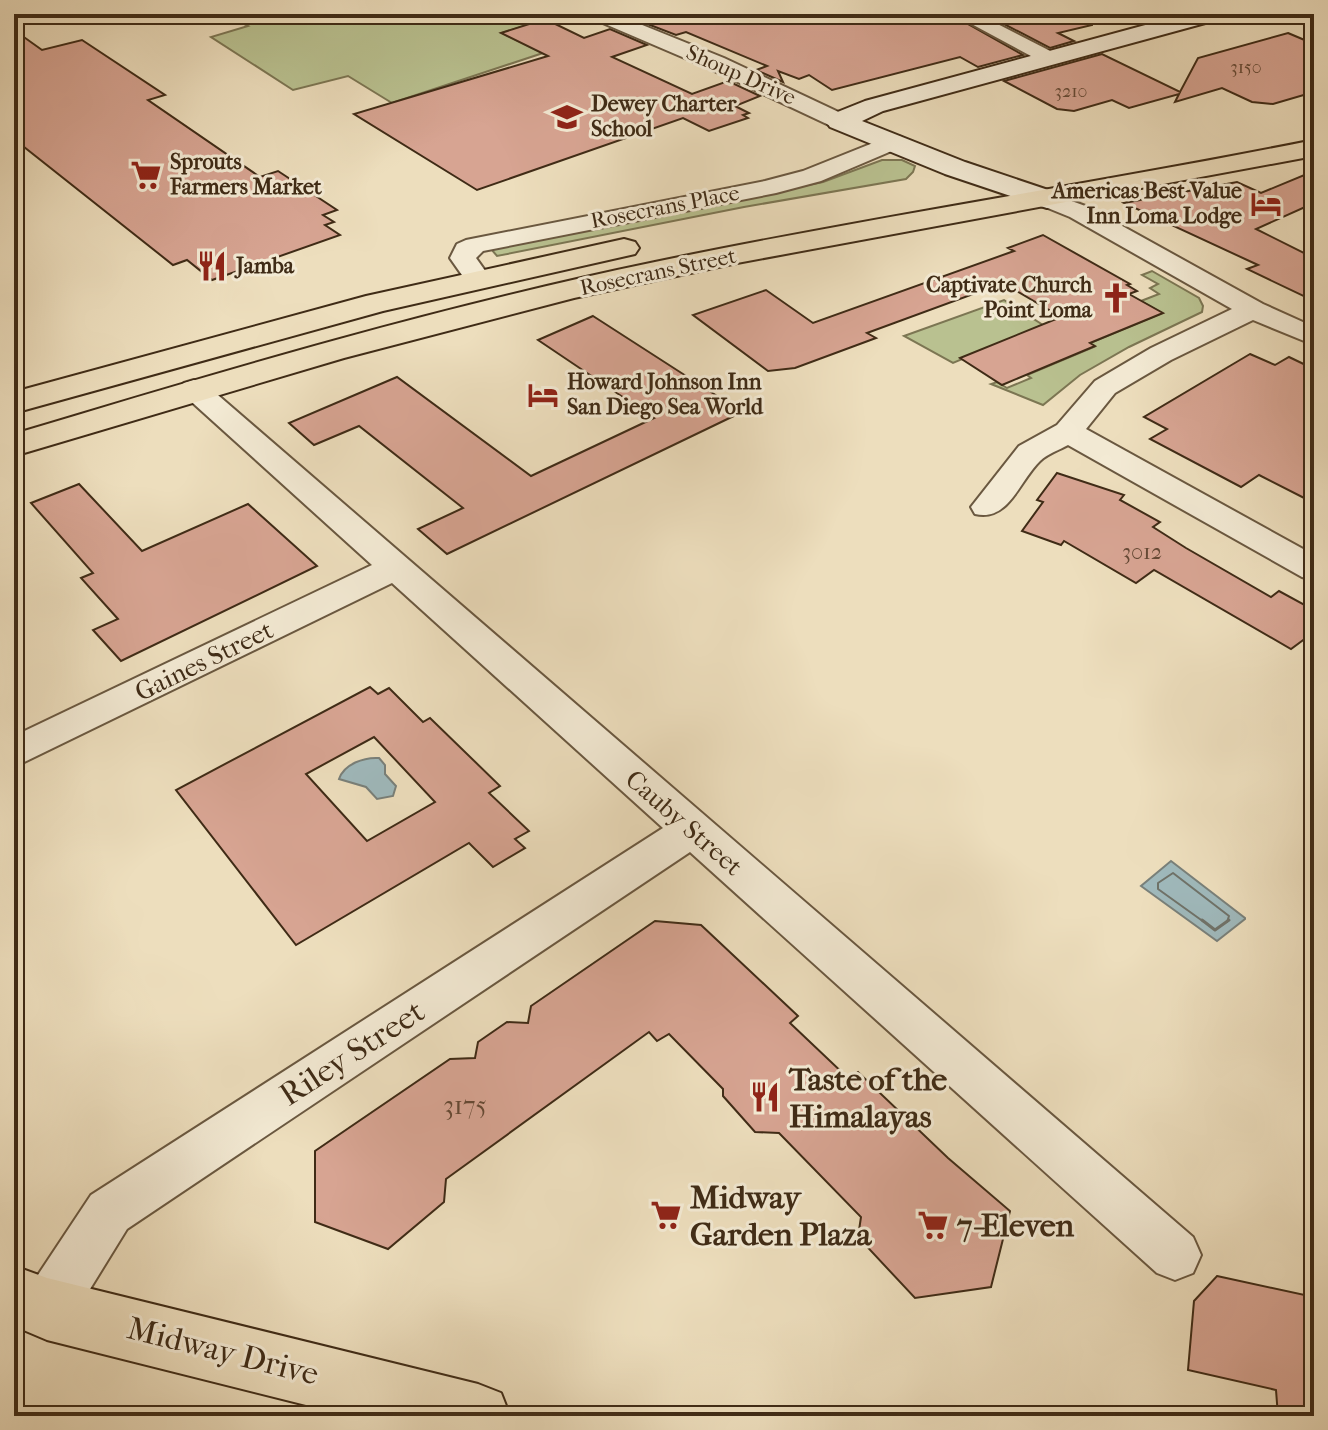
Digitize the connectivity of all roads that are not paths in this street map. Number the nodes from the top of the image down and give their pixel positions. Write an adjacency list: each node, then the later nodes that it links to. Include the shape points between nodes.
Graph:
1 (598, 14): 5 (street, Shoup Drive)
2 (963, 14): 4 (street)
3 (1212, 14): 4 (street)
4 (1051, 59): 5 (street, via 874,106)
5 (839, 121): 6 (street)
6 (893, 142): 8 (street); 10 (street, Rosecrans Place, via 812,176 767,188 475,245 463,258)
7 (1314, 148): 9 (main road, Rosecrans Street)
8 (991, 181): 9 (street); 10 (main road, Rosecrans Street)
9 (1049, 184): 11 (street, via 1079,212); 13 (main road, Rosecrans Street, via 591,285)
10 (478, 279): 14 (main road, Rosecrans Street)
11 (1253, 310): 12 (street); 15 (street, via 1105,387)
12 (1314, 337)
13 (194, 389): 16 (main road, Rosecrans Street); 18 (street, Cauby Street)
14 (14, 403)
15 (1068, 432): 17 (street, via 1030,453); 19 (street)
16 (14, 445)
17 (987, 507)
18 (394, 568): 20 (street, Gaines Street); 21 (street, Cauby Street)
19 (1314, 569)
20 (14, 753)
21 (692, 830): 22 (street, Cauby Street); 23 (street, Riley Street, via 109,1212)
22 (1175, 1255)
23 (31, 1302): 24 (main road, Midway Drive)
24 (478, 1416)

